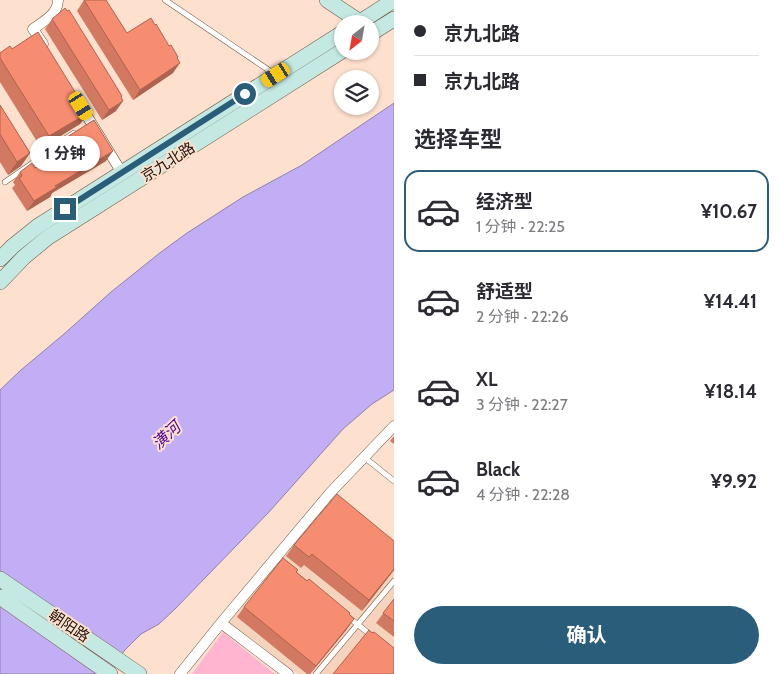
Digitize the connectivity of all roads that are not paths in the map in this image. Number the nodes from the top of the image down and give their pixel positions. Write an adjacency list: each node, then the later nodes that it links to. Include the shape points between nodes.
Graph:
1 (58, 0): 10 (street, via 54,13 34,29)
2 (165, 0): 12 (lane)
3 (327, 0): 5 (main road)
4 (394, 0): 6 (main road)
5 (347, 15)
6 (371, 15)
7 (394, 19): 8 (main road)
8 (379, 28)
9 (334, 38): 12 (main road, 京九北路)
10 (49, 54)
11 (334, 56): 18 (main road, 京九北路, via 47,238)
12 (276, 75): 15 (main road, 京九北路)
13 (75, 97): 15 (street, via 87,124)
14 (76, 132): 16 (lane)
15 (122, 173): 17 (main road, 京九北路, via 38,226)
16 (5, 182)
17 (0, 259)
18 (0, 282)
19 (394, 426): 20 (street)
20 (364, 458): 21 (lane); 26 (street, via 279,562)
21 (394, 481)
22 (0, 579): 30 (main road, 朝阳路)
23 (394, 581): 27 (lane)
24 (0, 597): 29 (main road, 朝阳路)
25 (343, 612): 27 (lane)
26 (221, 623): 31 (street); 32 (street)
27 (358, 624): 28 (lane); 33 (lane)
28 (380, 642)
29 (110, 674)
30 (138, 674)
31 (180, 674)
32 (288, 674)
33 (316, 674)

